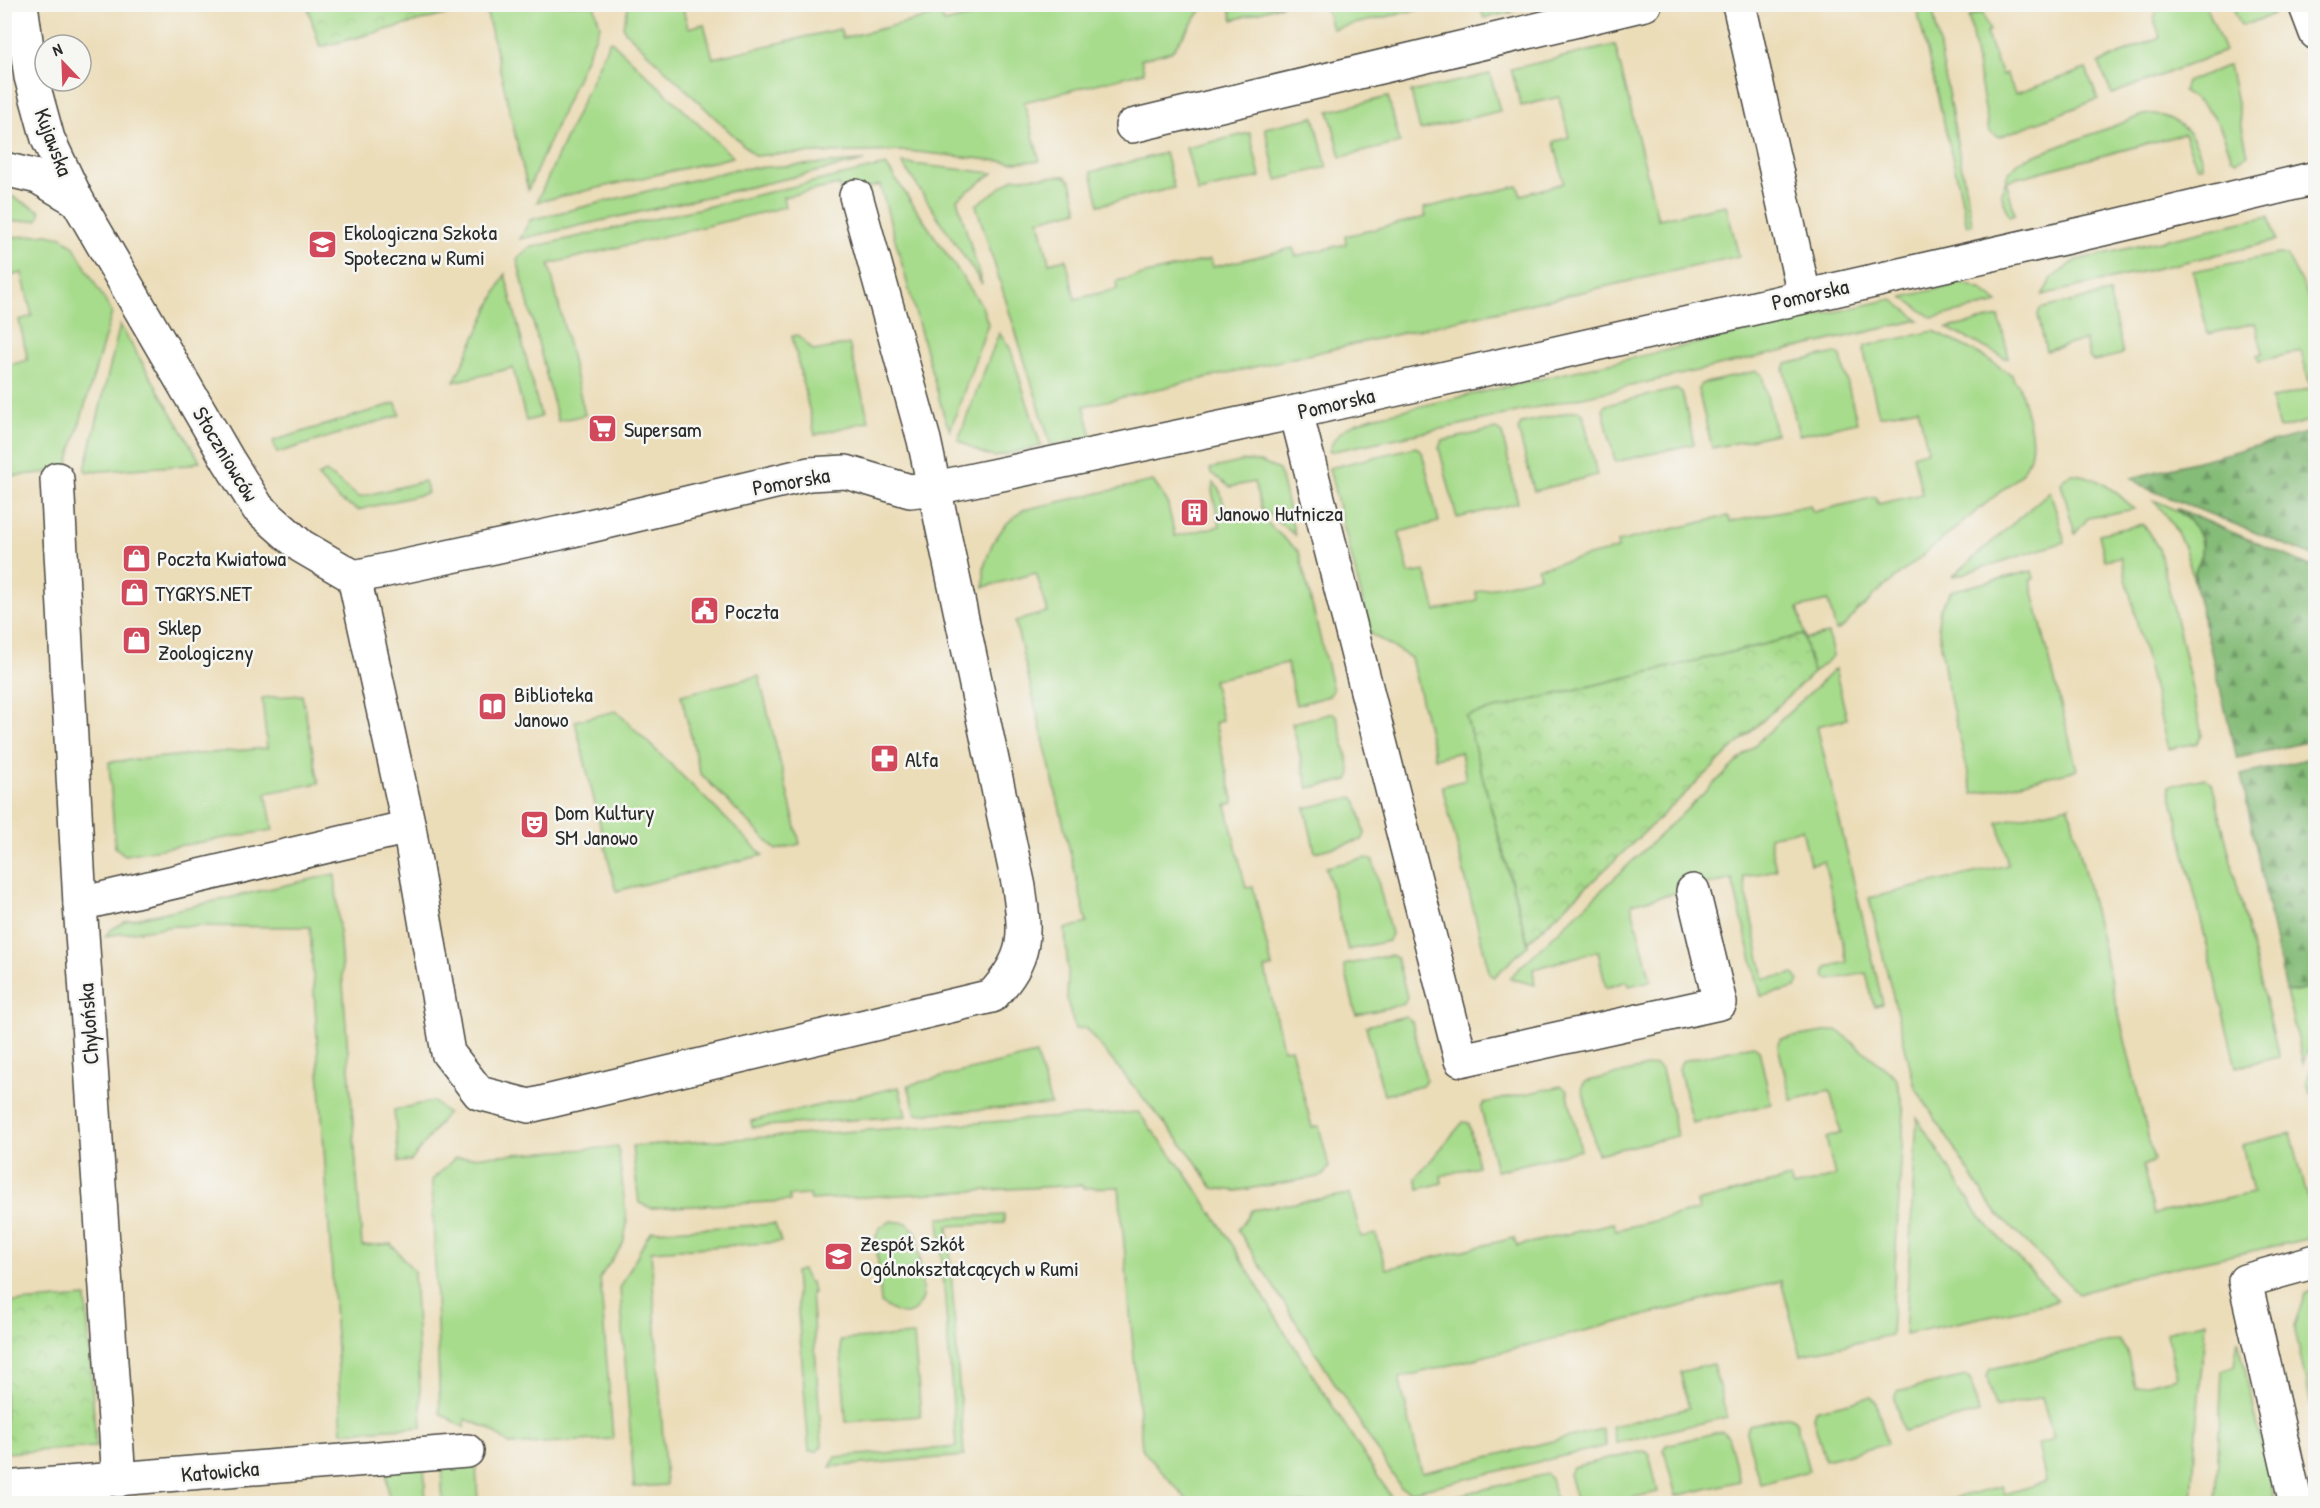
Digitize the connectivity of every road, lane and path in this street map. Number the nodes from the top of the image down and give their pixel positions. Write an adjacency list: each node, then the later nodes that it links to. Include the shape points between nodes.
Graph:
1 (21, 4): 10 (street, Kujawska, via 31,77 48,139)
2 (1645, 4): 6 (street)
3 (1739, 4): 11 (street)
4 (2305, 4): 5 (street)
5 (2316, 33)
6 (1132, 126)
7 (4, 169): 10 (street, Kujawska, via 38,177)
8 (2316, 178): 11 (street, Pomorska)
9 (856, 196): 14 (street)
10 (77, 200): 15 (street, Stoczniowców, via 258,508 301,546)
11 (1804, 295): 12 (street, Pomorska)
12 (1296, 412): 14 (street, Pomorska); 17 (street, via 1461,1060 1720,1003)
13 (57, 479): 18 (street, Chylońska)
14 (934, 488): 15 (street, Pomorska, via 910,491 846,472 809,474); 16 (street, via 1025,930 1016,967 992,996 529,1106 479,1093 448,1053)
15 (354, 577): 16 (street)
16 (409, 827): 18 (street)
17 (1693, 891)
18 (80, 904): 22 (street, Chylońska)
19 (2316, 1261): 23 (street, via 2244,1281)
20 (452, 1452): 22 (street, Katowicka)
21 (4, 1488): 22 (street, Katowicka)
22 (110, 1488)
23 (2296, 1503)

